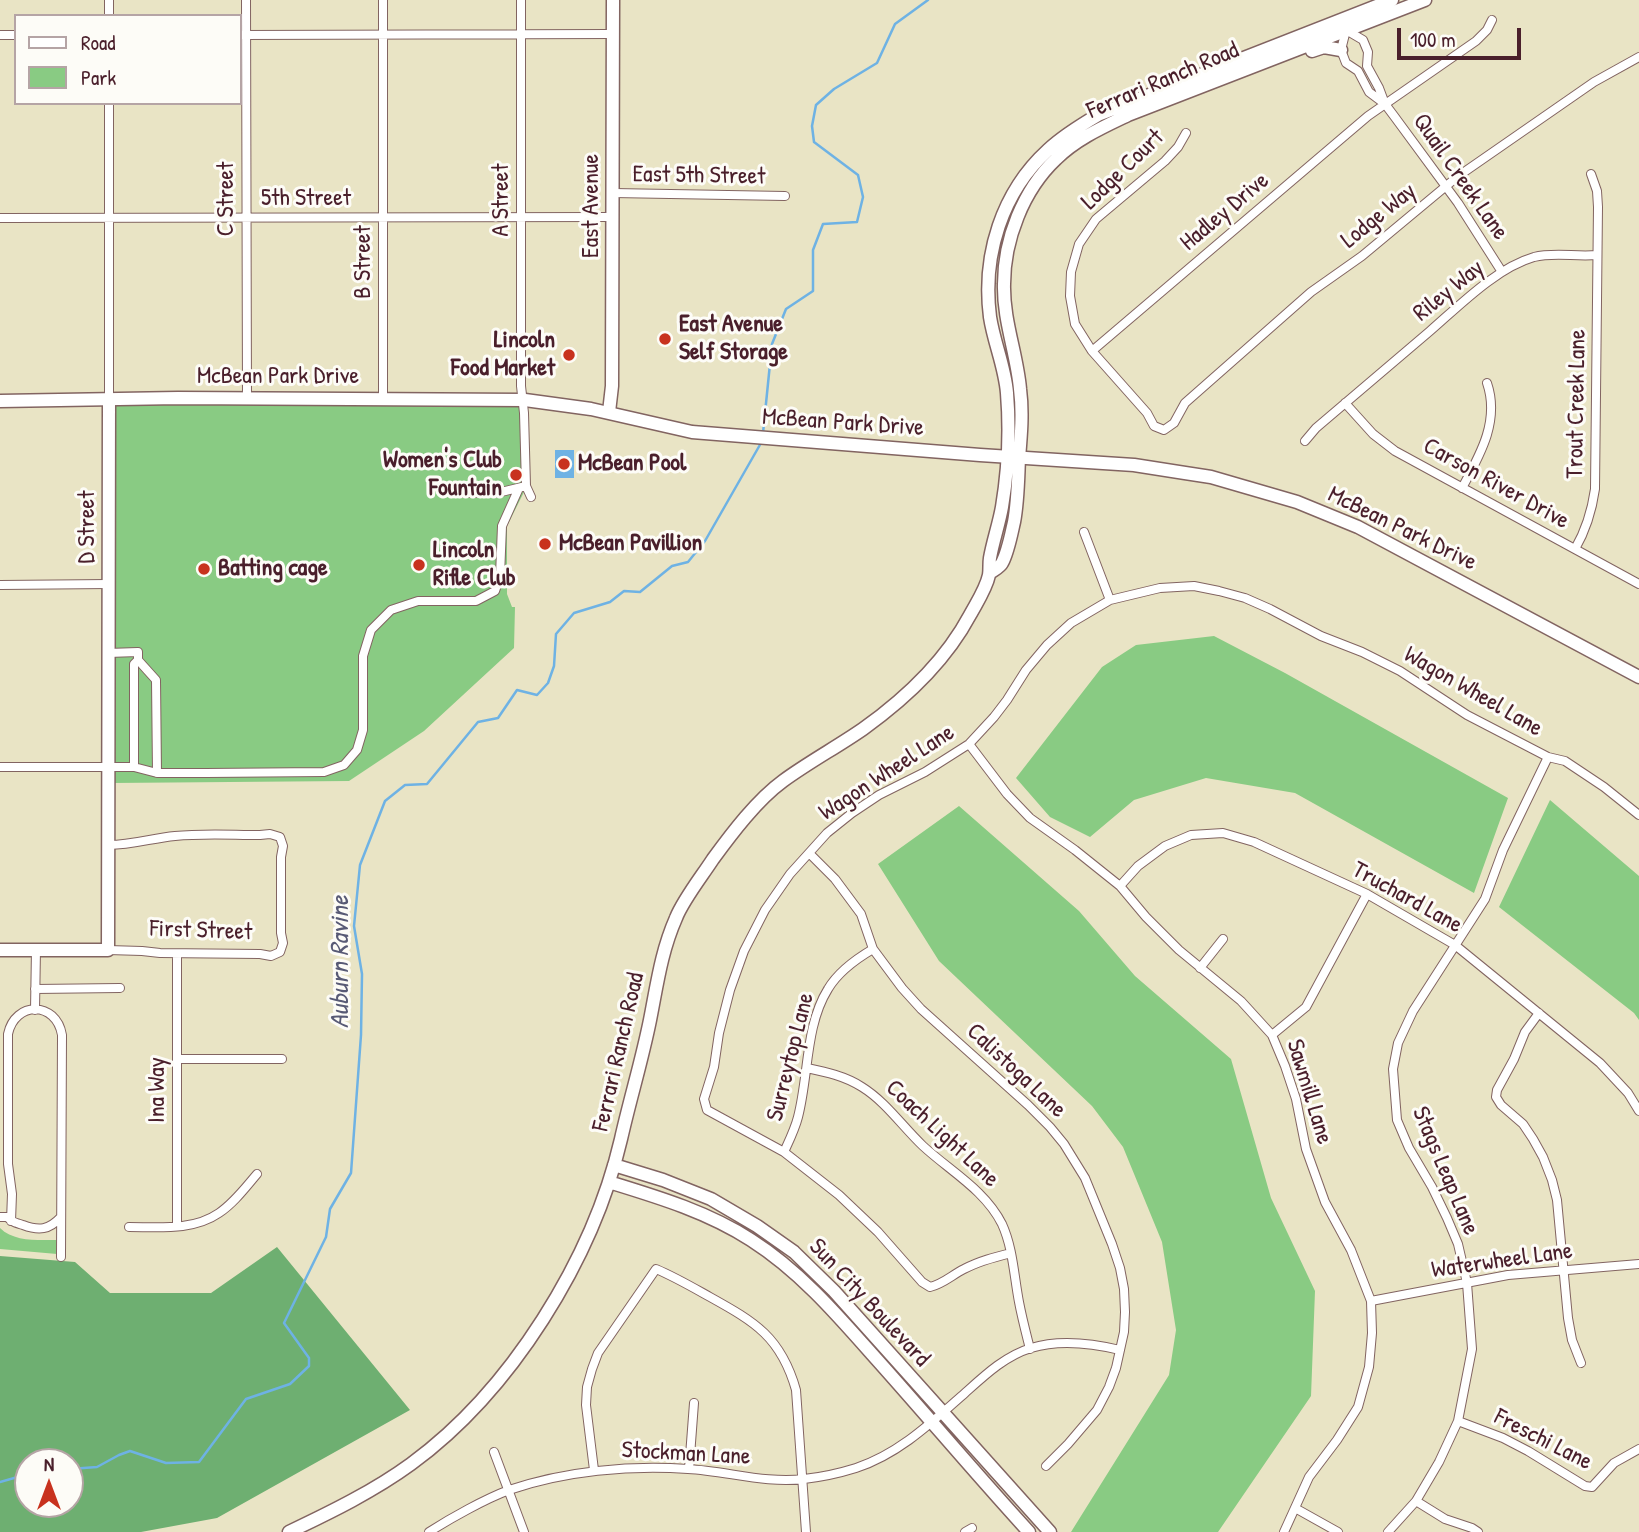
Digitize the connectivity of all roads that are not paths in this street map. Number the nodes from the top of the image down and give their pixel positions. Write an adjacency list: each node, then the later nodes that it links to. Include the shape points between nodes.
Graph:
1 (246, 0): 12 (street, C Street)
2 (383, 0): 9 (street, B Street)
3 (521, 0): 10 (street, A Street)
4 (613, 0): 11 (main road, East Avenue)
5 (1392, 0): 8 (main road, Ferrari Ranch Road)
6 (1425, 0): 8 (main road, Ferrari Ranch Road)
7 (1492, 20): 18 (street, Hadley Drive, via 1475,41)
8 (1344, 25): 13 (street); 15 (street, via 1363,40); 17 (main road, Ferrari Ranch Road); 44 (main road, Ferrari Ranch Road, via 1098,115 1075,128 1030,169 1000,221 987,285 1007,390)
9 (383, 34): 10 (street); 12 (street); 30 (street, B Street)
10 (521, 34): 11 (street); 25 (street, A Street)
11 (613, 34): 23 (main road, East Avenue)
12 (243, 35): 29 (street, C Street)
13 (1341, 50): 16 (street, via 1346,63); 17 (main road, via 1324,47)
14 (1639, 57): 22 (street, Lodge Way, via 1594,82)
15 (1367, 66): 16 (street); 18 (street)
16 (1358, 71): 18 (street, via 1369,92)
17 (1228, 76): 44 (main road, Ferrari Ranch Road, via 1104,126 1056,158 1025,201 1009,247 1004,285 1020,389 1021,419)
18 (1385, 104): 22 (street, Quail Creek Lane); 33 (street, Hadley Drive)
19 (109, 105): 28 (street, D Street)
20 (1185, 133): 33 (street, Lodge Court, via 1165,161 1096,219 1079,244 1070,296 1075,324)
21 (1591, 174): 31 (street, Trout Creek Lane, via 1597,191)
22 (1446, 186): 32 (street, Quail Creek Lane); 42 (street, Lodge Way, via 1311,292 1185,403 1174,423)
23 (613, 193): 24 (street, East 5th Street); 26 (main road, East Avenue)
24 (785, 196)
25 (521, 217): 26 (street, 5th Street); 30 (street, 5th Street); 38 (street, A Street)
26 (612, 217): 41 (main road, East Avenue)
27 (0, 218): 28 (street, 5th Street)
28 (109, 218): 29 (street, 5th Street); 35 (street, D Street)
29 (247, 218): 30 (street, 5th Street); 36 (street, C Street)
30 (383, 218): 37 (street, B Street)
31 (1597, 255): 32 (street, Riley Way, via 1546,255); 50 (street, Trout Creek Lane, via 1595,489 1592,510)
32 (1502, 272): 40 (street, Riley Way)
33 (1092, 351): 42 (street, Lodge Court, via 1154,426)
34 (1487, 383): 46 (street, via 1492,412 1488,433)
35 (109, 398): 36 (main road, McBean Park Drive); 39 (main road, McBean Park Drive); 52 (main road, D Street)
36 (247, 398): 37 (main road, McBean Park Drive)
37 (383, 399): 38 (main road, McBean Park Drive)
38 (523, 400): 41 (main road, McBean Park Drive); 45 (street, A Street)
39 (0, 401)
40 (1345, 403): 43 (street, Riley Way); 46 (street, Carson River Drive, via 1395,451)
41 (609, 412): 44 (main road, McBean Park Drive, via 724,436)
42 (1164, 430)
43 (1305, 441)
44 (1013, 457): 57 (main road, McBean Park Drive, via 1157,468 1210,477 1297,502 1380,538); 87 (main road, Ferrari Ranch Road, via 989,560 990,573 967,622 947,651 879,717 779,783 713,860 677,915 659,968)
45 (522, 487): 47 (street, via 497,493); 48 (street); 63 (street, via 502,526 495,591 476,601 418,601 391,610 371,630 363,656 363,730 344,765 324,772)
46 (1462, 488): 50 (street, Carson River Drive)
47 (455, 493)
48 (531, 497)
49 (1084, 532): 54 (street)
50 (1575, 549): 53 (street, Carson River Drive)
51 (0, 584): 52 (street)
52 (109, 584): 55 (main road, D Street)
53 (1639, 584)
54 (1110, 600): 58 (street, Wagon Wheel Lane, via 1071,623 1047,645); 59 (street, Wagon Wheel Lane, via 1160,588 1194,586 1245,598 1400,671 1467,715)
55 (108, 653): 56 (street, via 138,652); 60 (main road, D Street)
56 (138, 660): 62 (street, via 134,664); 63 (street, via 156,680)
57 (1639, 677)
58 (969, 744): 66 (street, Wagon Wheel Lane, via 852,813); 67 (street, Sawmill Lane, via 1030,818)
59 (1548, 757): 64 (street, Wagon Wheel Lane, via 1565,761); 70 (street, Stags Leap Lane, via 1485,899)
60 (109, 766): 61 (street); 62 (street); 65 (main road, D Street)
61 (0, 767)
62 (134, 767): 63 (street)
63 (157, 773)
64 (1639, 815)
65 (109, 845): 74 (main road, D Street); 75 (street, First Street, via 180,835 280,837 280,952 271,956)
66 (810, 854): 72 (street, Calistoga Lane, via 835,878 861,914); 86 (street, Wagon Wheel Lane, via 765,910 744,951 730,990 705,1099 707,1110)
67 (1120, 886): 68 (street, Truchard Lane, via 1165,846 1191,835 1223,833 1254,842); 76 (street, Sawmill Lane, via 1146,918)
68 (1367, 894): 70 (street, Truchard Lane); 81 (street, via 1306,1007)
69 (1223, 939): 76 (street)
70 (1455, 945): 80 (street, Truchard Lane); 100 (street, Stags Leap Lane, via 1413,1011 1398,1043 1393,1069 1397,1120 1447,1217)
71 (36, 949): 73 (main road, First Street); 74 (main road, First Street); 78 (street)
72 (873, 949): 84 (street, Surreytop Lane, via 829,987 820,1006); 103 (street, Calistoga Lane, via 921,1009 1028,1105 1075,1160 1120,1268 1125,1312)
73 (0, 950)
74 (108, 950): 75 (street, First Street)
75 (177, 954): 82 (street, Ina Way)
76 (1200, 968): 81 (street, Sawmill Lane, via 1241,1001)
77 (120, 988): 78 (street)
78 (35, 989): 79 (street)
79 (35, 1010): 91 (street, via 51,1014 62,1035); 92 (street, via 16,1017 8,1034)
80 (1539, 1013): 85 (street, Truchard Lane, via 1600,1063); 99 (street, via 1525,1032 1496,1097 1523,1124 1552,1180)
81 (1272, 1035): 101 (street, Sawmill Lane, via 1296,1099 1306,1149 1325,1202)
82 (177, 1059): 83 (street); 94 (street, Ina Way)
83 (282, 1059)
84 (807, 1068): 86 (street, Surreytop Lane, via 798,1117); 96 (street, Coach Light Lane, via 844,1077 873,1094 986,1200)
85 (1639, 1111)
86 (785, 1152): 96 (street, Wagon Wheel Lane, via 839,1195 930,1287 986,1259)
87 (614, 1165): 89 (main road, Ferrari Ranch Road); 106 (main road, Sun City Boulevard, via 711,1199 794,1252 834,1291)
88 (257, 1174): 94 (street, via 221,1212 201,1223)
89 (609, 1182): 106 (main road, Sun City Boulevard, via 704,1214 750,1239 808,1284); 117 (main road, Ferrari Ranch Road, via 559,1294 477,1404 403,1469)
90 (0, 1217): 92 (street)
91 (61, 1217): 92 (street, via 42,1229); 97 (street)
92 (10, 1221): 93 (street)
93 (0, 1226)
94 (177, 1226): 95 (street)
95 (129, 1227)
96 (1012, 1253): 102 (street, Coach Light Lane)
97 (61, 1257)
98 (1639, 1264): 99 (street, Waterwheel Lane)
99 (1564, 1272): 100 (street, Waterwheel Lane); 104 (street, via 1572,1340)
100 (1467, 1283): 101 (street, Waterwheel Lane); 107 (street, Stags Leap Lane, via 1472,1349)
101 (1371, 1301): 116 (street, Sawmill Lane, via 1369,1367 1358,1406 1309,1477)
102 (1030, 1349): 103 (street, Stockman Lane, via 1073,1343); 106 (street, Stockman Lane, via 987,1373)
103 (1120, 1350): 110 (street, Calistoga Lane, via 1097,1410)
104 (1581, 1363)
105 (694, 1403): 111 (street)
106 (937, 1417): 113 (street, Stockman Lane, via 881,1457); 121 (main road, Sun City Boulevard); 122 (main road, Sun City Boulevard)
107 (1458, 1420): 108 (street, Freschi Lane, via 1511,1442 1585,1486 1592,1487 1614,1463); 115 (street, Stags Leap Lane)
108 (1639, 1450)
109 (494, 1452): 114 (street)
110 (1046, 1466)
111 (689, 1469): 112 (street, Stockman Lane); 113 (street, Stockman Lane)
112 (594, 1470): 113 (street, via 586,1405 592,1369 598,1353 656,1269 745,1316 777,1347 796,1390); 114 (street, Stockman Lane)
113 (803, 1480): 120 (street)
114 (508, 1490): 118 (street, Stockman Lane); 119 (street)
115 (1416, 1501): 125 (street, Stags Leap Lane); 126 (street, via 1444,1519)
116 (1295, 1508): 123 (street, Sawmill Lane); 124 (street)
117 (289, 1532)
118 (429, 1532)
119 (524, 1532)
120 (806, 1532)
121 (1029, 1532)
122 (1050, 1532)
123 (1284, 1532)
124 (1338, 1532)
125 (1388, 1532)
126 (1478, 1532)

